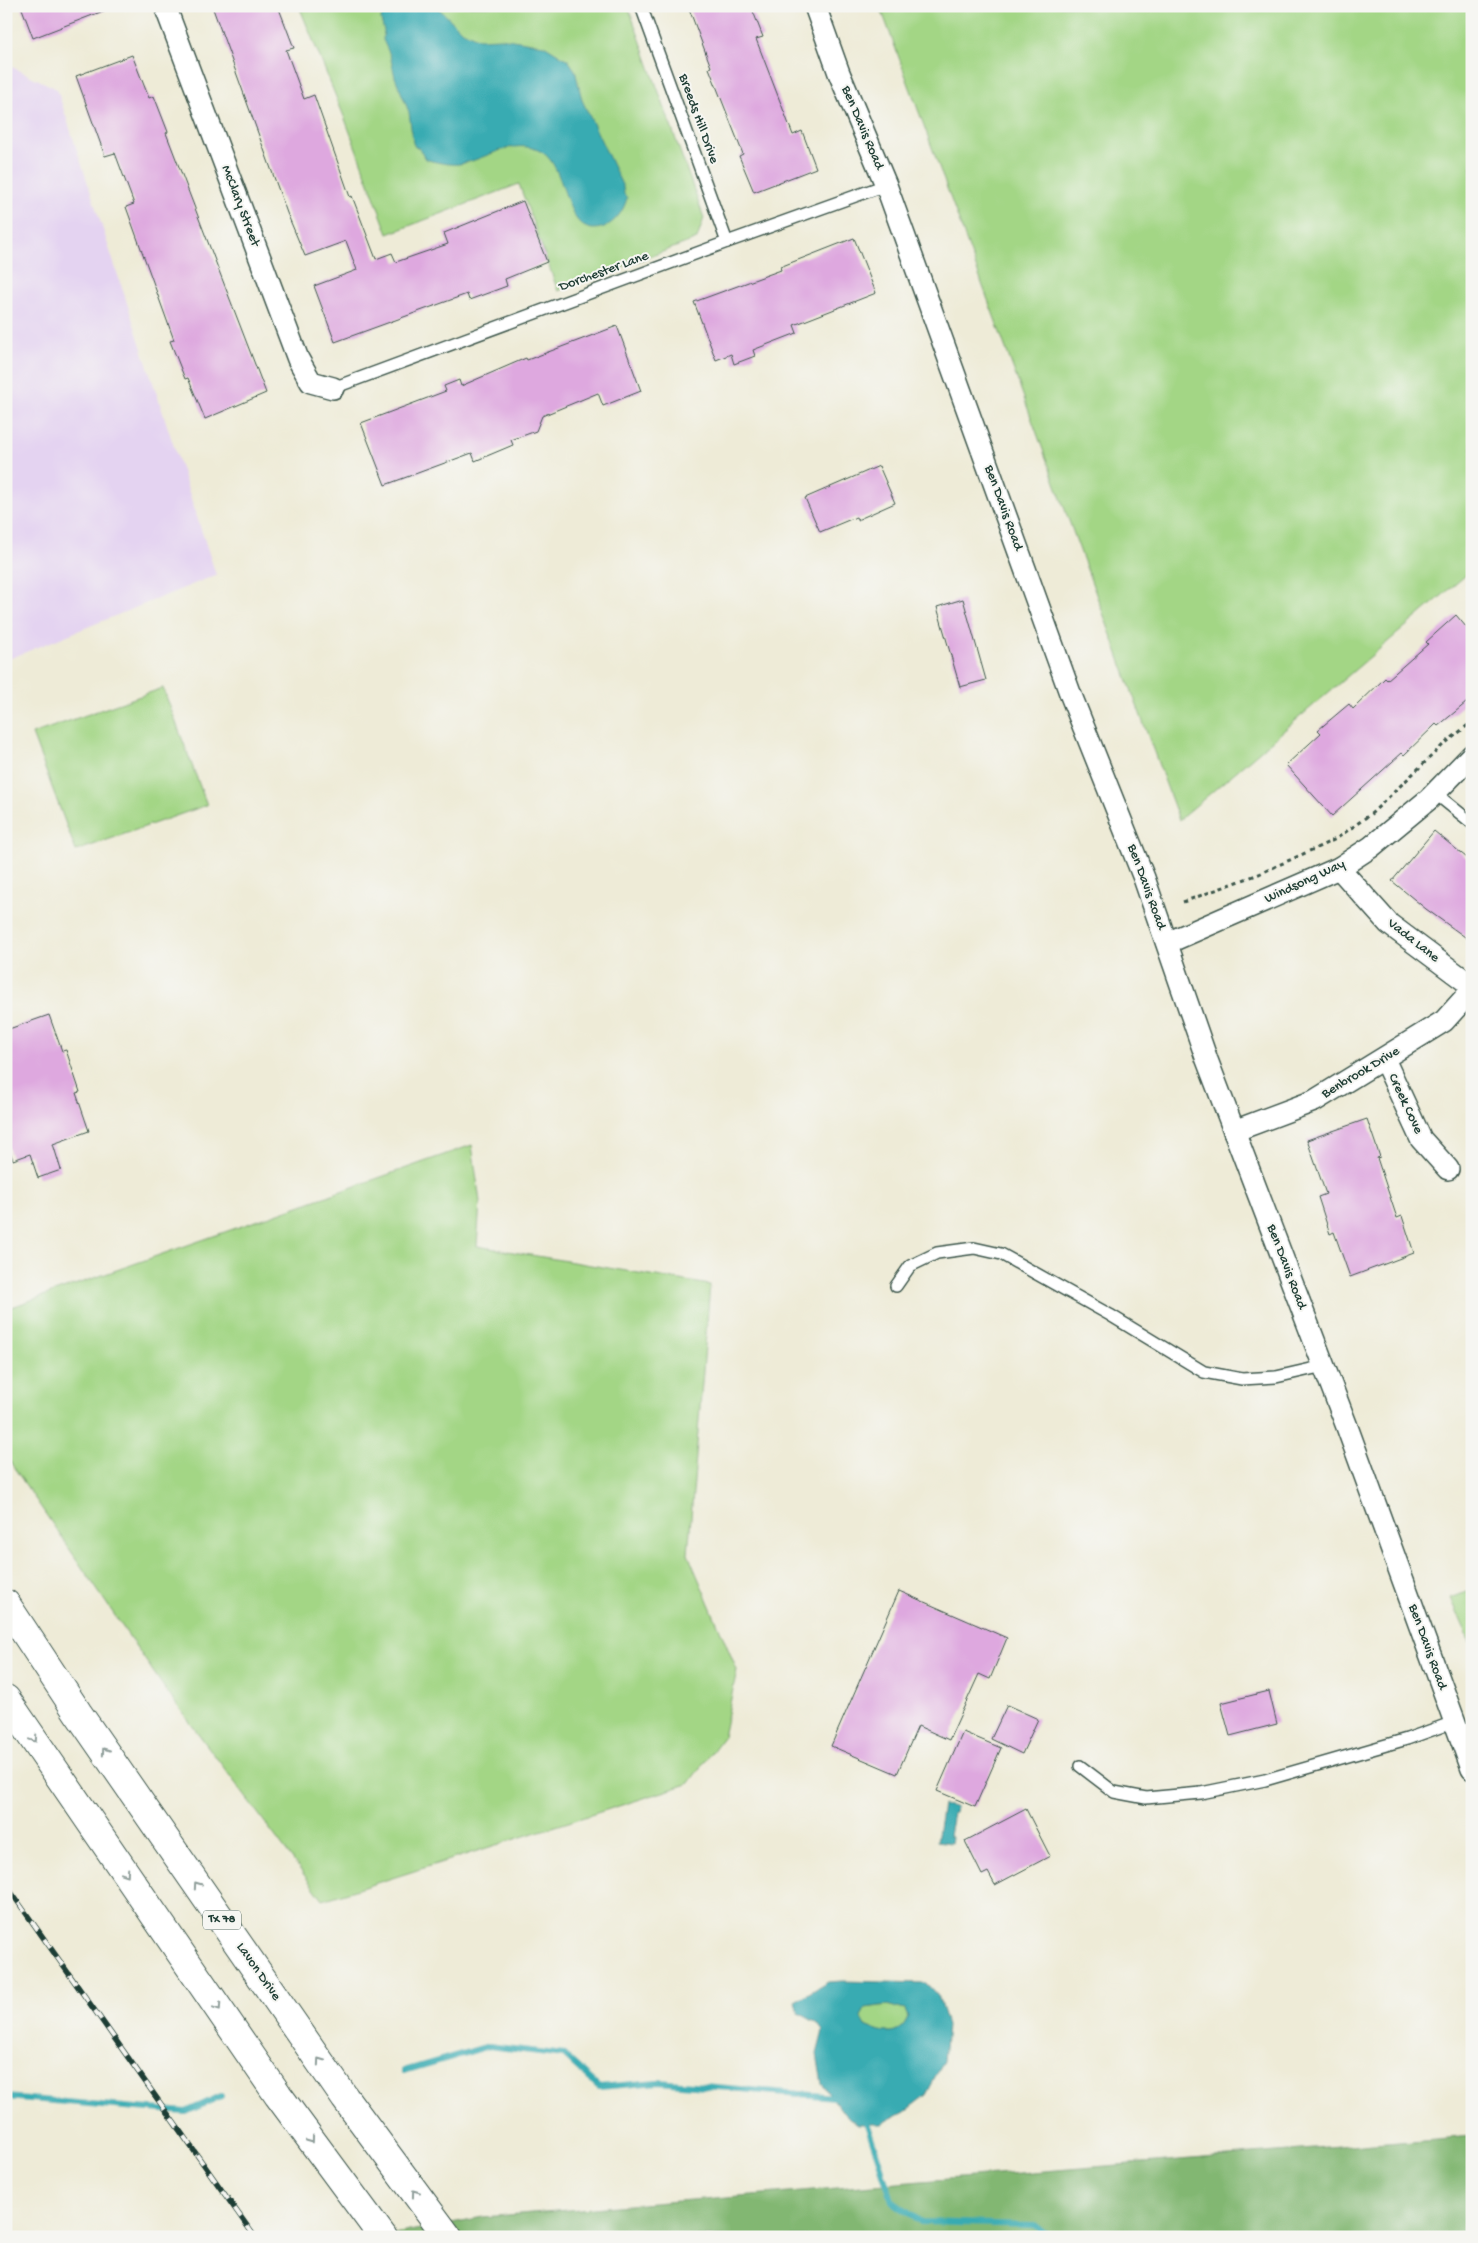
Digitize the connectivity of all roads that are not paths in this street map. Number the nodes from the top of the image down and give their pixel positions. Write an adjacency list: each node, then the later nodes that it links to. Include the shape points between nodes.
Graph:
1 (165, 6): 6 (street, McClary Street, via 298,360 312,382)
2 (641, 6): 5 (lane, Breeds Hill Drive)
3 (816, 6): 4 (street, Ben Davis Road, via 839,73)
4 (886, 185): 5 (lane, Dorchester Lane); 11 (street, Ben Davis Road, via 1070,693)
5 (727, 242): 6 (lane, Dorchester Lane)
6 (333, 388)
7 (1472, 755): 8 (street, Windsong Way)
8 (1435, 793): 9 (lane); 10 (street, Windsong Way, via 1371,848)
9 (1472, 823)
10 (1339, 868): 11 (street, Windsong Way); 12 (street, Vada Lane, via 1389,924)
11 (1167, 943): 15 (street, Ben Davis Road)
12 (1472, 986)
13 (1472, 990): 14 (street, Benbrook Drive, via 1444,1020)
14 (1384, 1059): 15 (street, Benbrook Drive, via 1314,1101); 16 (street, Creek Cove, via 1420,1139)
15 (1234, 1130): 18 (street, Ben Davis Road)
16 (1448, 1170)
17 (896, 1286): 18 (lane, via 910,1266 937,1253 974,1248 1002,1254 1204,1372 1242,1379 1276,1378)
18 (1324, 1366): 21 (street, Ben Davis Road)
19 (6, 1604): 25 (main road, Lavon Drive / TX 78, one-way to 19, via 334,2081)
20 (6, 1699): 24 (main road, one-way to 24, via 278,2095)
21 (1454, 1722): 22 (lane, via 1265,1780 1201,1793 1146,1798 1114,1792); 23 (street, Ben Davis Road)
22 (1080, 1766)
23 (1472, 1769)
24 (382, 2237)
25 (448, 2237)

